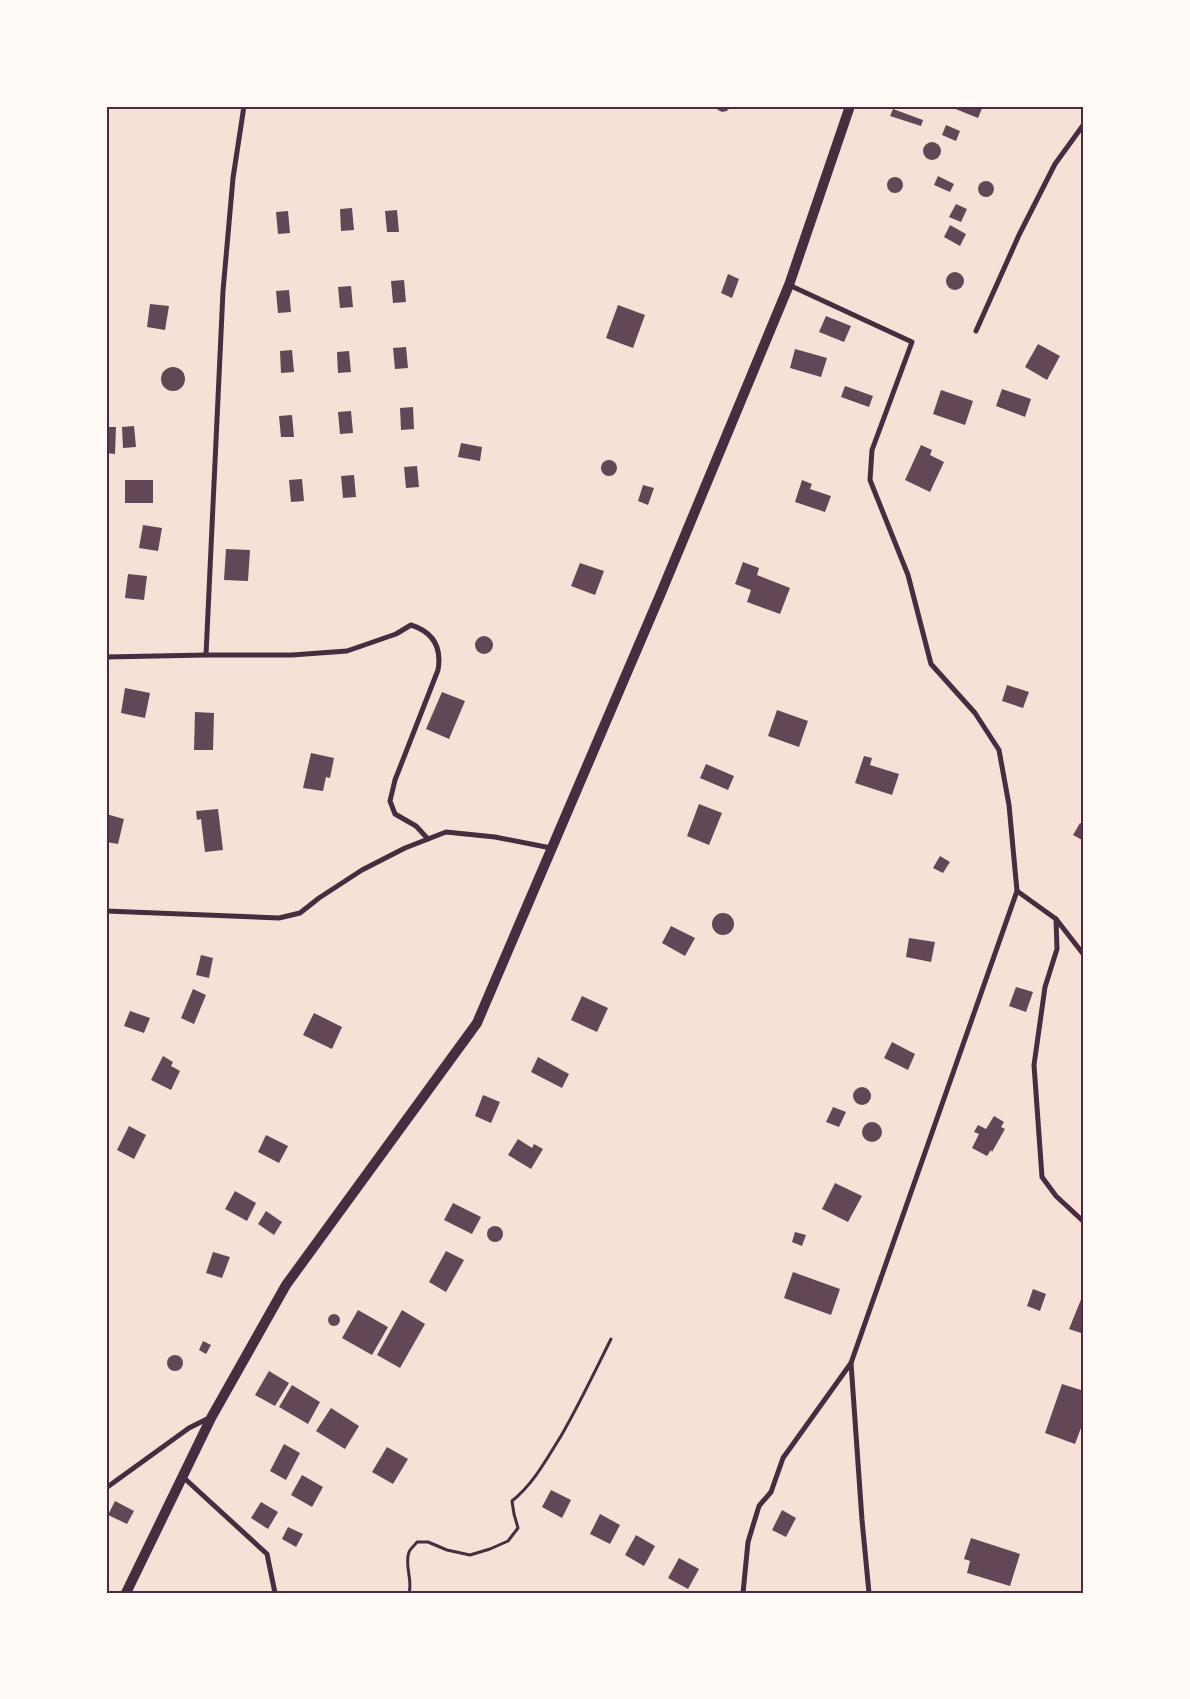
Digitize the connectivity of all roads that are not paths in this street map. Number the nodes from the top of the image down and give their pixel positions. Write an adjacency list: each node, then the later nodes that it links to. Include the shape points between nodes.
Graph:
1 (244, 106): 6 (street, via 233,178 223,291)
2 (850, 106): 4 (main road)
3 (1084, 124): 5 (street, via 1055,164)
4 (789, 285): 9 (main road); 10 (street, via 912,342 872,450 870,480 908,575 930,664 975,713 999,750 1009,805)
5 (976, 330)
6 (206, 655): 7 (street); 8 (street, via 347,651 411,625 422,628 437,646 438,670 395,780 390,801 395,814 416,826)
7 (106, 657)
8 (428, 840): 9 (street, via 446,832); 11 (street, via 362,870 300,913 279,918)
9 (552, 848): 16 (main road, via 477,1023 286,1285)
10 (1017, 891): 12 (street); 15 (street)
11 (107, 911)
12 (1056, 919): 13 (street); 14 (street, via 1057,949 1045,987 1034,1064 1042,1177 1056,1196)
13 (1084, 955)
14 (1084, 1222)
15 (851, 1363): 21 (street, via 783,1458 771,1492 759,1506 748,1542); 22 (street)
16 (211, 1418): 17 (main road); 18 (street, via 189,1428)
17 (182, 1476): 19 (main road); 20 (street, via 267,1554)
18 (106, 1488)
19 (126, 1593)
20 (275, 1593)
21 (743, 1593)
22 (869, 1593)

